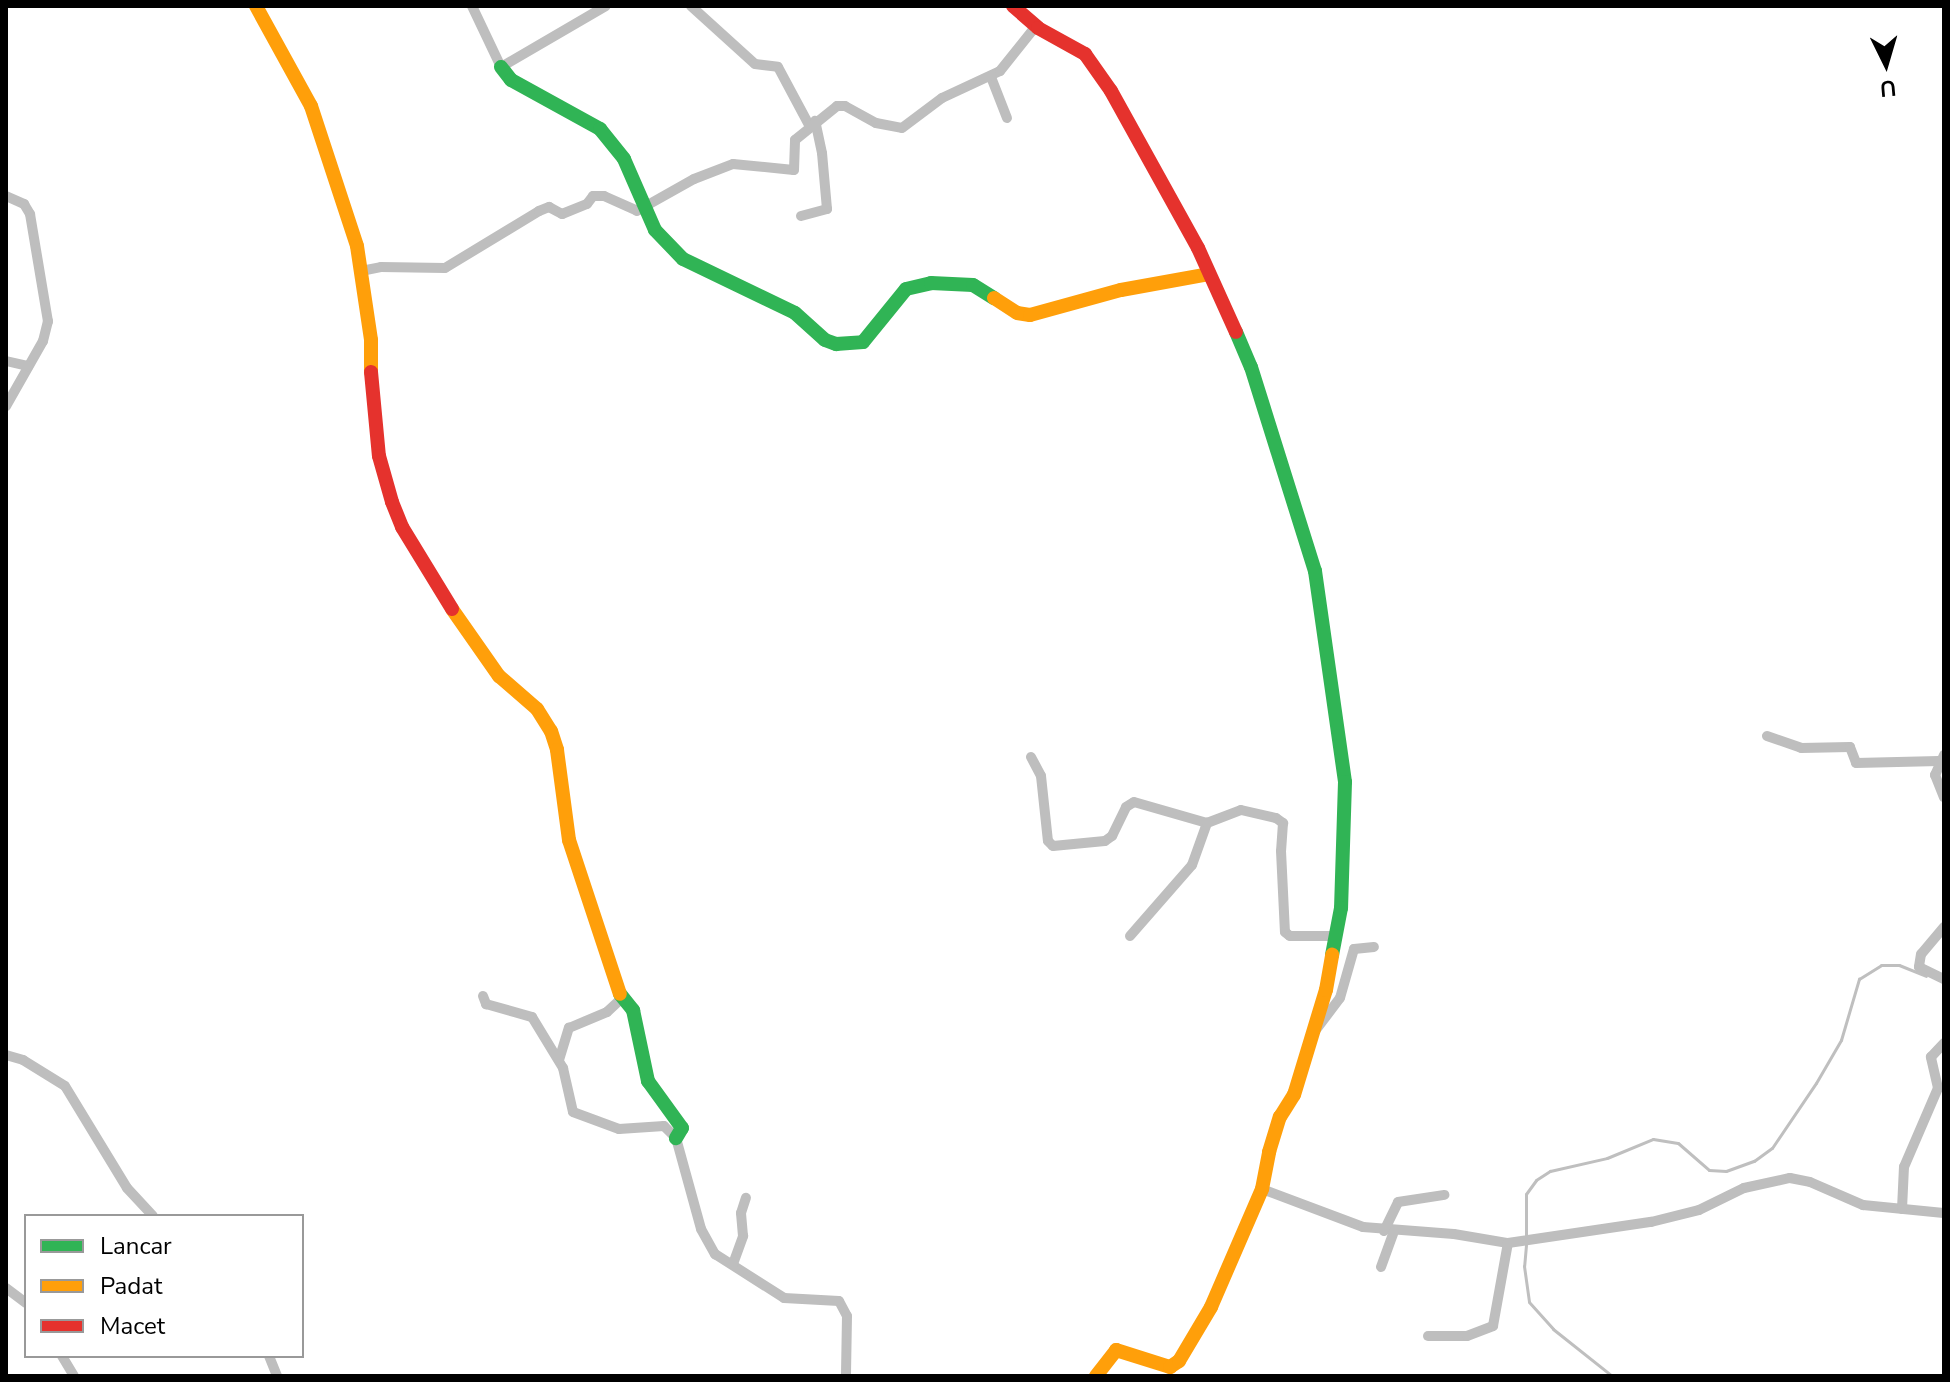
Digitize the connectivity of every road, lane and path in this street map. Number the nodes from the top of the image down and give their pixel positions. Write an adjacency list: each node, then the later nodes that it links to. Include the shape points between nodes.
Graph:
1 (256, 6): 14 (street, via 311,106)
2 (472, 6): 7 (street)
3 (606, 6): 7 (street)
4 (691, 6): 10 (street, via 755,64 778,67)
5 (1013, 6): 6 (street)
6 (1036, 26): 8 (street, via 1007,66); 15 (street, via 1085,54 1139,138)
7 (501, 67): 12 (street, via 511,80 600,129 624,159)
8 (991, 77): 9 (street); 10 (street, via 942,98 902,128 876,123 841,105)
9 (1007, 118)
10 (812, 123): 12 (street, via 795,140 794,170 733,164); 13 (street, via 822,153 827,209)
11 (6, 196): 17 (street, via 29,210 45,290 46,331)
12 (644, 207): 14 (street, via 632,212 604,196 593,196 562,214 549,207 539,211 445,268); 15 (street, via 655,230 683,259 795,313 836,344 863,342 906,289 931,283 973,285 1017,313 1030,315 1121,290)
13 (801, 216)
14 (361, 271): 30 (street, via 386,484 402,527 438,589 499,676 537,709 551,731 569,840 616,989)
15 (1209, 274): 26 (street, via 1260,387 1315,571 1345,782)
16 (6, 361): 17 (street)
17 (28, 366): 18 (street)
18 (6, 406)
19 (1767, 736): 21 (street, via 1801,748 1850,747 1856,763)
20 (1031, 757): 23 (street, via 1041,776 1048,841 1053,846 1105,841 1134,802)
21 (1942, 758): 22 (street, via 1935,775)
22 (1944, 797)
23 (1207, 823): 25 (street, via 1192,865); 26 (street, via 1241,810 1282,821 1285,932)
24 (1944, 927): 28 (street, via 1919,959 1924,972)
25 (1130, 936)
26 (1337, 936): 31 (street)
27 (1374, 947): 31 (street, via 1354,949 1340,998)
28 (1944, 979)
29 (483, 996): 34 (street, via 486,1004 532,1017)
30 (624, 996): 34 (street, via 607,1012 569,1028); 36 (street, via 633,1010 648,1081 682,1128)
31 (1314, 1032): 37 (street, via 1294,1095 1280,1117)
32 (1944, 1043): 35 (street, via 1931,1057)
33 (6, 1055): 42 (street, via 65,1086 127,1188)
34 (559, 1060): 36 (street, via 573,1112 619,1129 664,1126)
35 (1940, 1068): 40 (street, via 1938,1088 1904,1167)
36 (676, 1138): 45 (street, via 701,1229 715,1254)
37 (1262, 1189): 43 (street, via 1323,1215); 53 (street, via 1211,1307 1179,1361 1161,1366 1116,1350)
38 (1444, 1195): 43 (street, via 1398,1202)
39 (746, 1198): 45 (street, via 743,1236)
40 (1902, 1209): 41 (street); 44 (street, via 1863,1205 1790,1178 1744,1188 1699,1210 1651,1222)
41 (1944, 1213)
42 (151, 1214)
43 (1389, 1231): 44 (street, via 1444,1232); 46 (street)
44 (1508, 1243): 49 (street, via 1493,1326 1467,1336)
45 (733, 1264): 52 (street, via 784,1298 839,1301 847,1316)
46 (1381, 1267)
47 (6, 1288): 48 (street)
48 (24, 1302)
49 (1428, 1336)
50 (63, 1358): 51 (street)
51 (74, 1376)
52 (846, 1376)
53 (1096, 1376)

